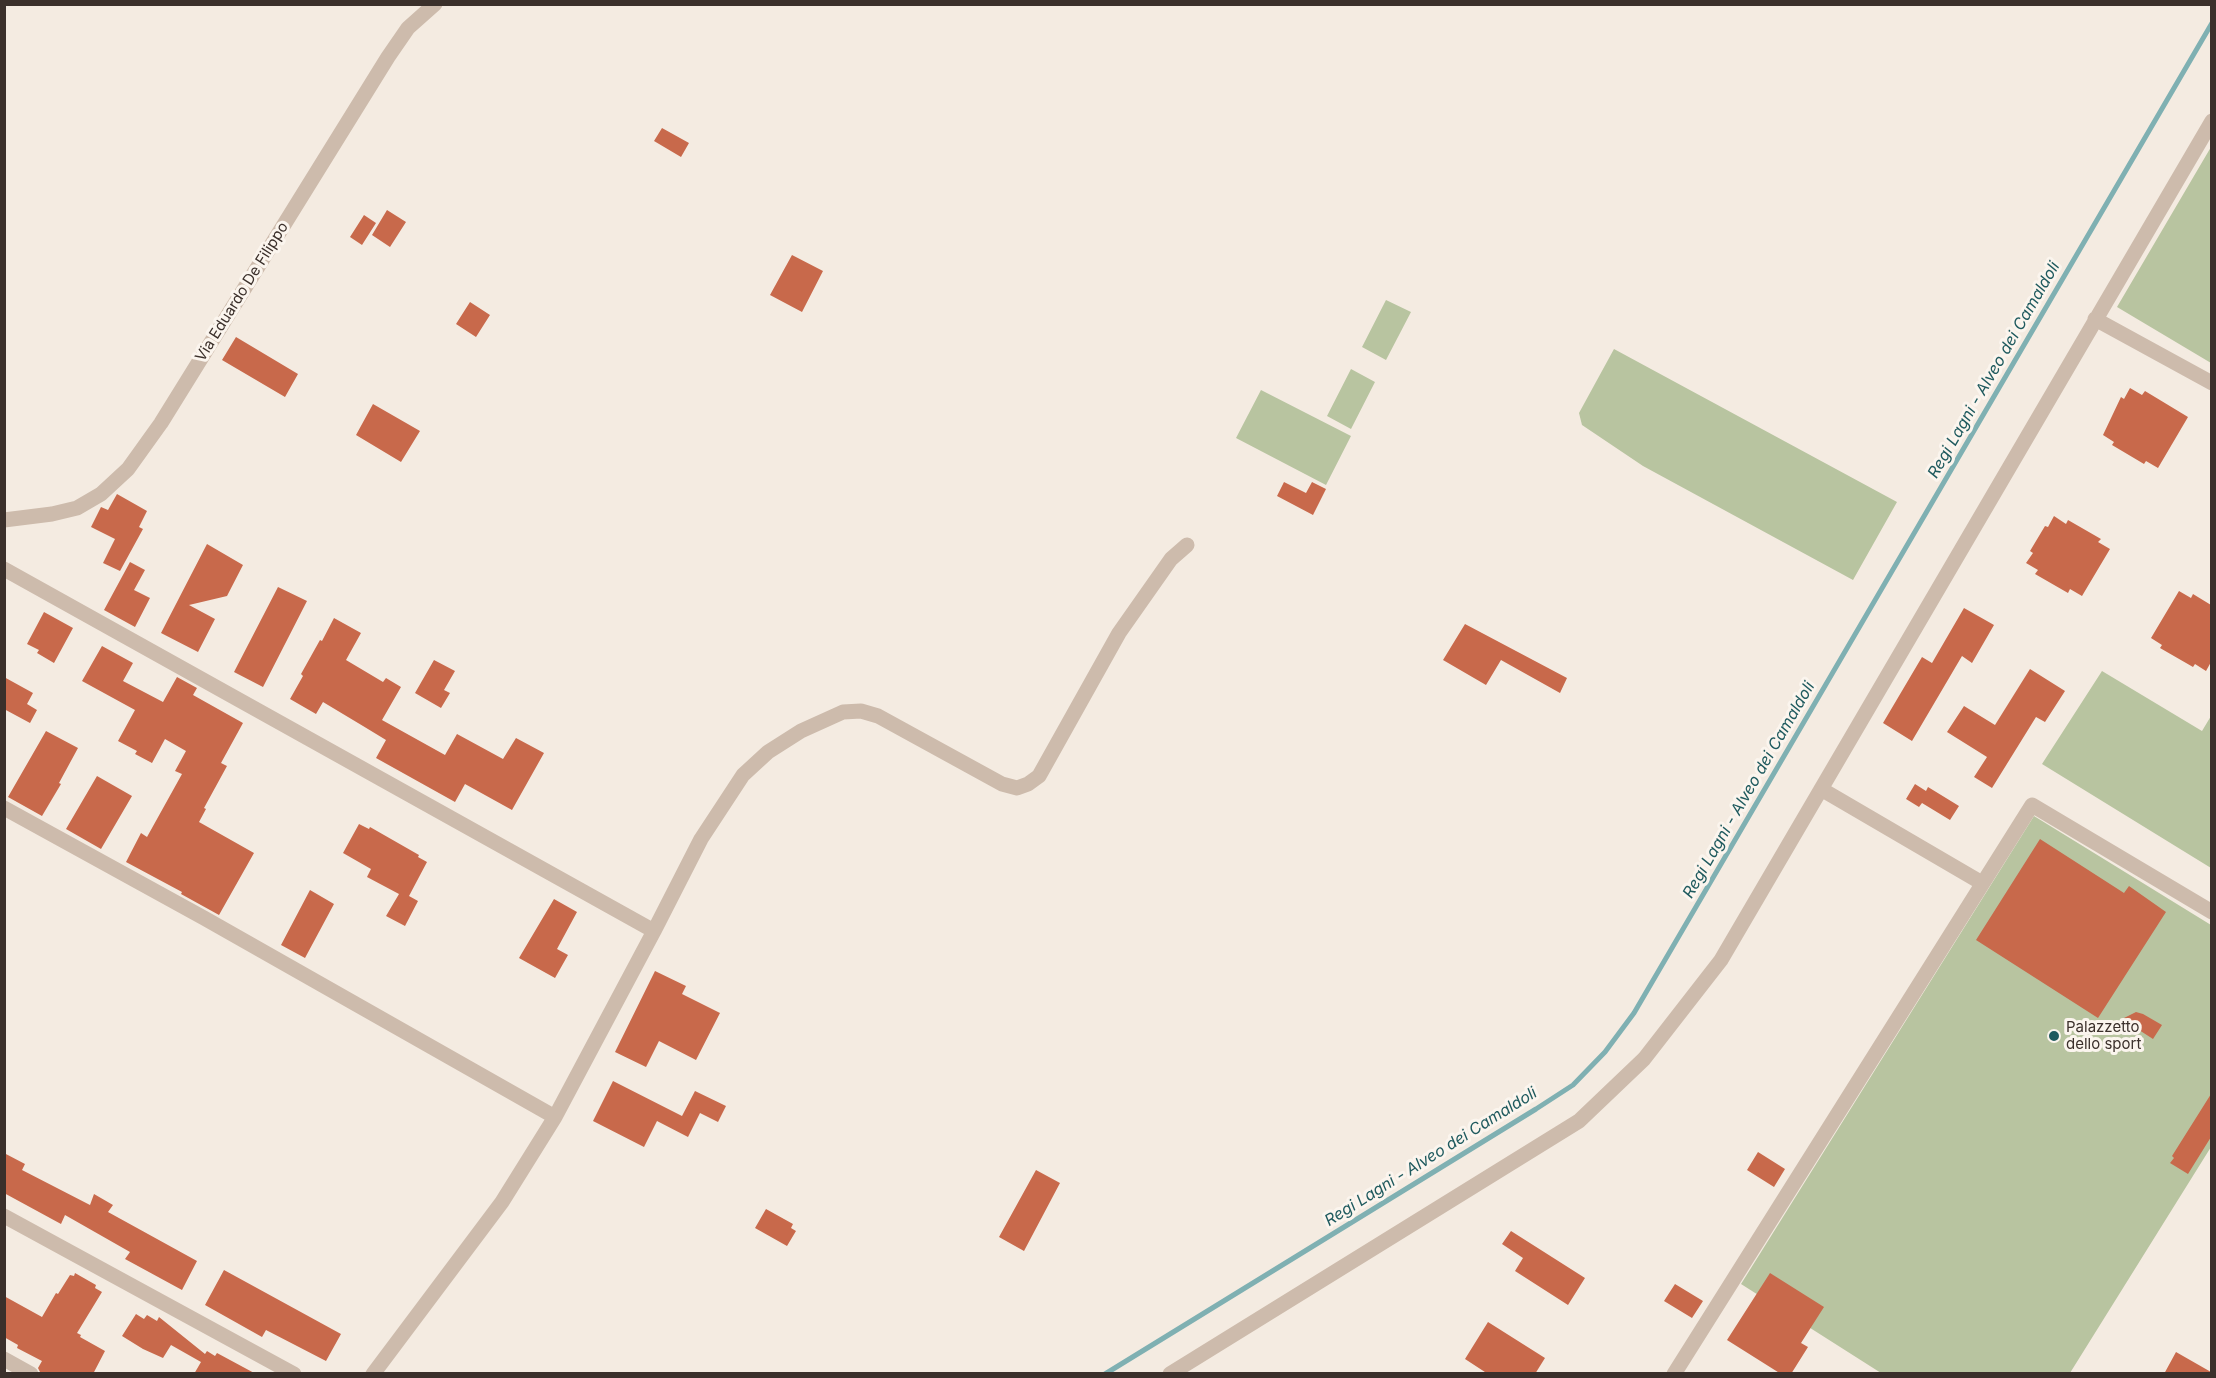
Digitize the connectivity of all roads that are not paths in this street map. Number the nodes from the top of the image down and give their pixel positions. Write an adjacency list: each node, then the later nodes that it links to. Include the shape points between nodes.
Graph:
1 (435, 4): 5 (street, Via Eduardo De Filippo, via 408,28 388,57 161,423 128,469 101,494 77,508)
2 (2211, 121): 3 (street)
3 (2095, 319): 4 (street); 8 (street)
4 (2211, 383)
5 (4, 520)
6 (1187, 545): 12 (street, via 1171,559 1119,633 1039,776 1028,784 1017,788 1002,784 878,716 861,711 843,712 801,730 743,775 701,839)
7 (4, 568): 12 (street)
8 (1821, 789): 10 (street); 19 (street, via 1721,960 1644,1059 1579,1121)
9 (4, 808): 13 (street)
10 (1982, 883): 11 (street, via 2032,805); 20 (street)
11 (2211, 912)
12 (654, 931): 13 (street)
13 (555, 1117): 18 (street, via 496,1210)
14 (4, 1216): 17 (street)
15 (4, 1359): 16 (street)
16 (31, 1374)
17 (294, 1374)
18 (373, 1374)
19 (1170, 1374)
20 (1674, 1374)

